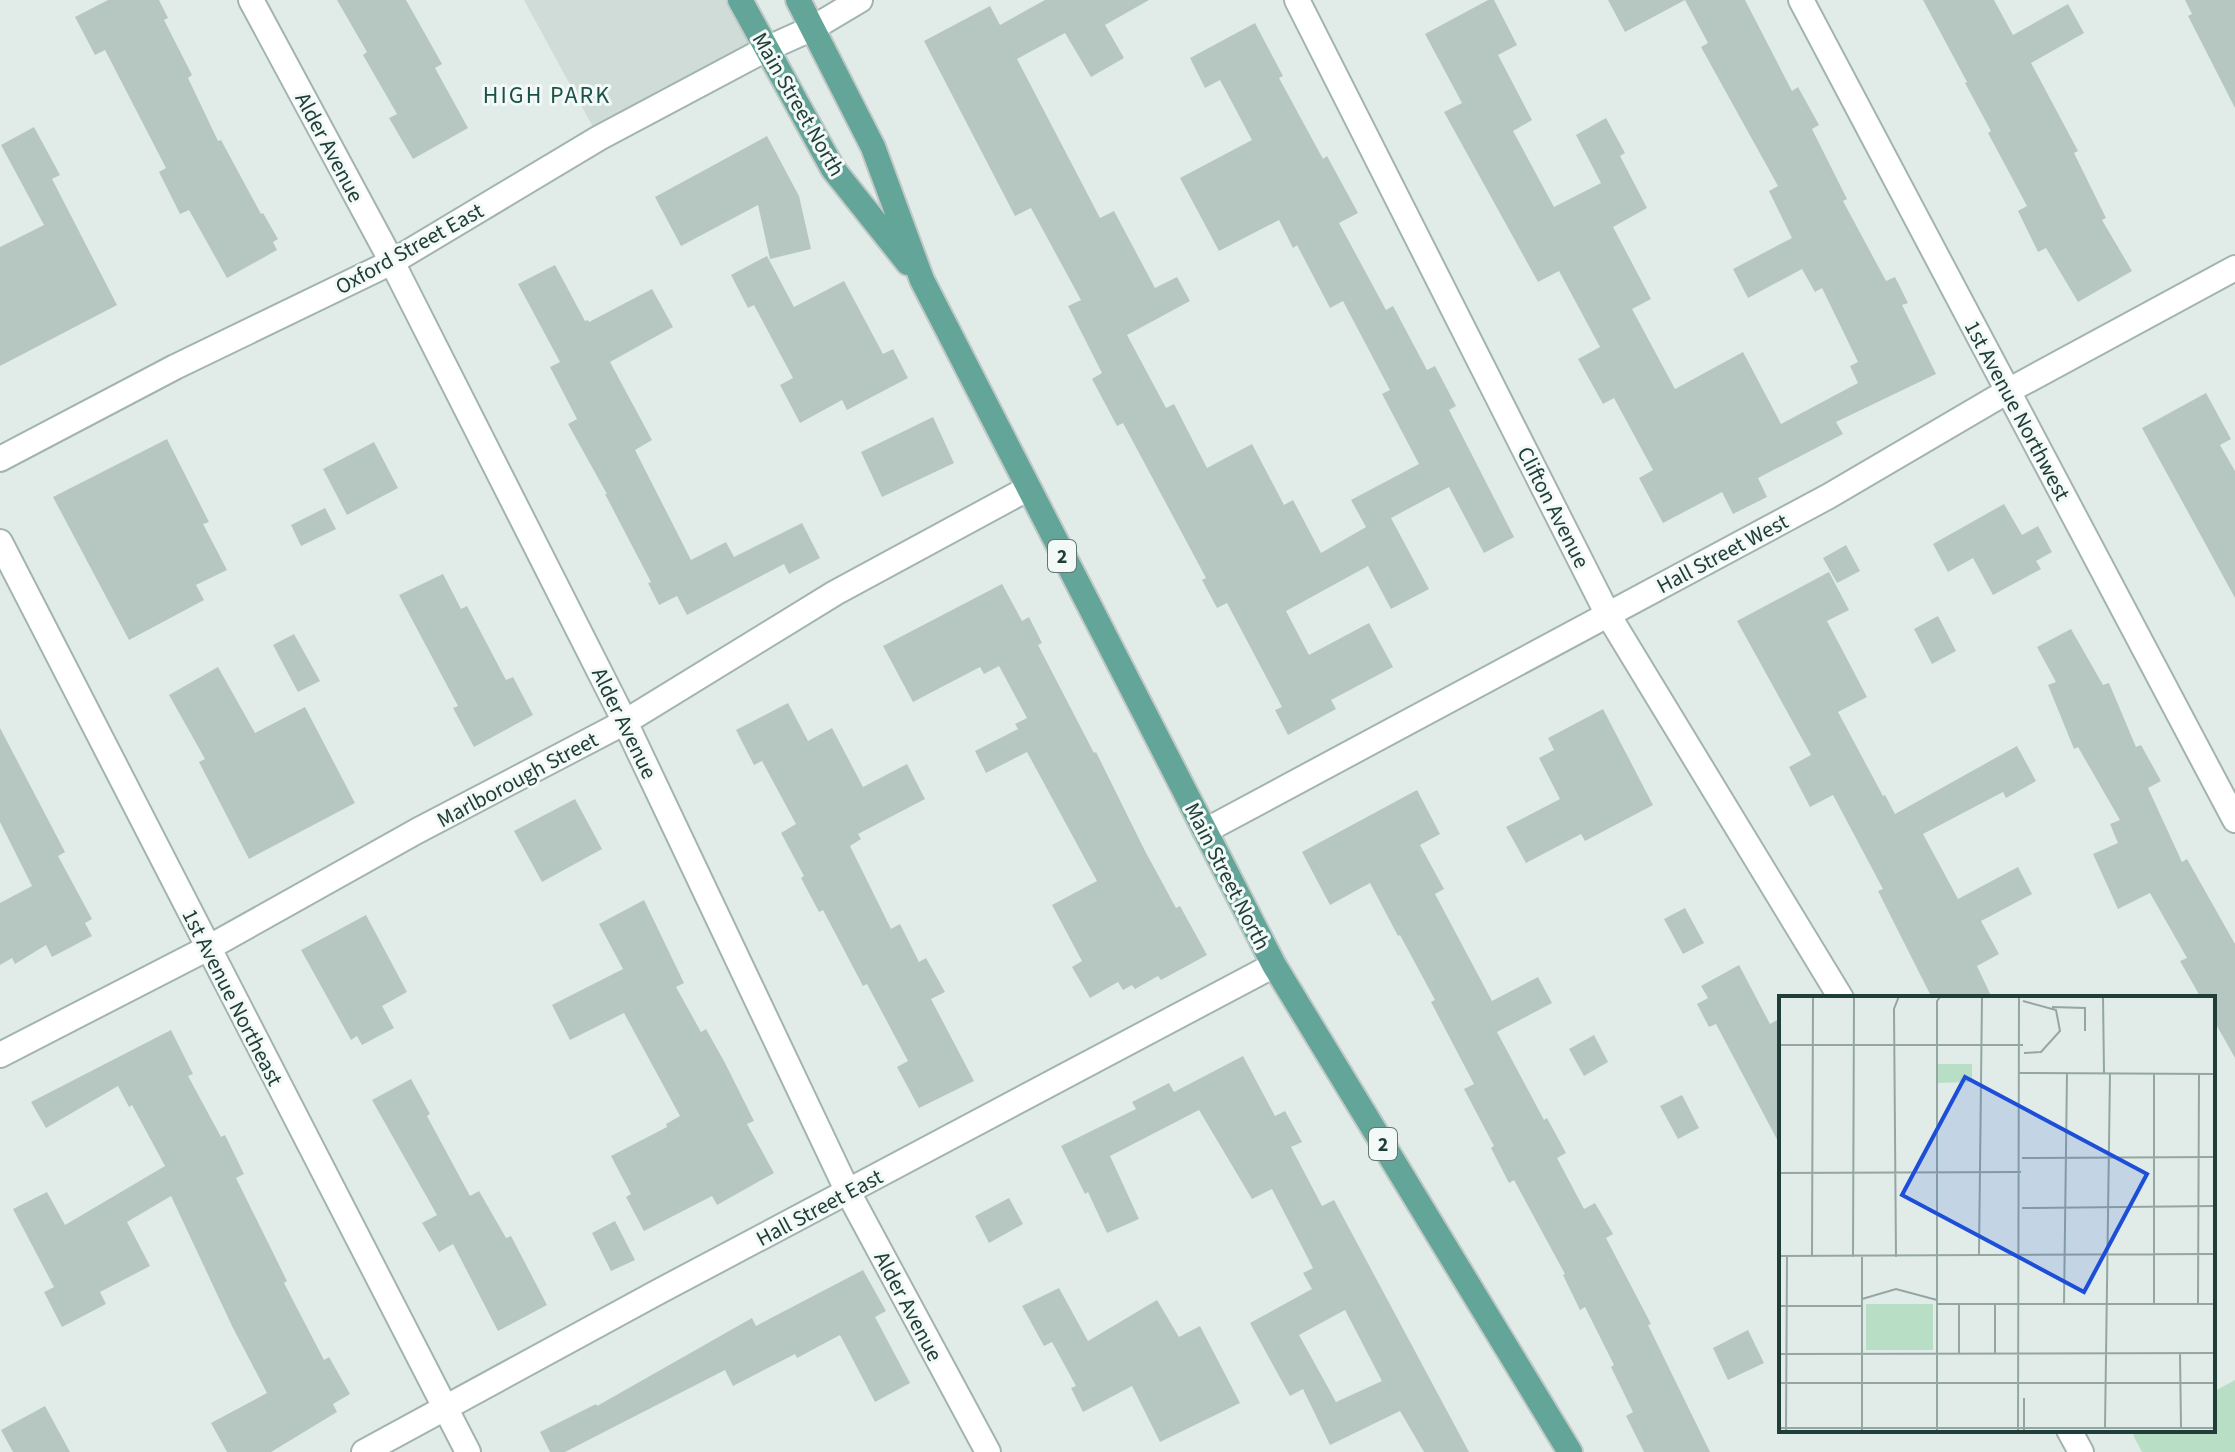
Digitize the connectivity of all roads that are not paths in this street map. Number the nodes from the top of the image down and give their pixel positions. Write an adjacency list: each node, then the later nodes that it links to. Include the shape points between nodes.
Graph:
1 (251, 0): 9 (street, Alder Avenue)
2 (740, 0): 8 (main road, Main Street North / 2)
3 (798, 0): 7 (main road, Main Street North / 2)
4 (860, 0): 7 (street, Oxford Street East)
5 (1297, 0): 16 (street, Clifton Avenue)
6 (1801, 0): 12 (street, 1st Avenue Northwest)
7 (813, 28): 8 (street, Oxford Street East); 11 (main road, Main Street North / 2, via 873,147)
8 (766, 49): 9 (street, Oxford Street East, via 599,138); 11 (main road, Main Street North / 2, via 833,169)
9 (392, 262): 13 (street, Oxford Street East); 17 (street, Alder Avenue)
10 (2235, 268): 12 (street, Hall Street West)
11 (922, 280): 14 (main road, Main Street North / 2)
12 (2008, 391): 16 (street, Hall Street West, via 1829,496); 18 (street, 1st Avenue Northwest)
13 (0, 459)
14 (1027, 489): 17 (street, Marlborough Street, via 835,593); 19 (main road, Main Street North / 2)
15 (0, 542): 20 (street, 1st Avenue Northeast)
16 (1607, 613): 19 (street, Hall Street West); 22 (street, Clifton Avenue)
17 (625, 722): 20 (street, Marlborough Street); 24 (street, Alder Avenue)
18 (2235, 820)
19 (1205, 831): 21 (main road, Main Street North / 2)
20 (208, 948): 23 (street, Marlborough Street); 25 (street, 1st Avenue Northeast)
21 (1274, 965): 24 (street, Hall Street East); 30 (main road, Main Street North / 2)
22 (1840, 996)
23 (0, 1055)
24 (848, 1192): 25 (street, Hall Street East); 29 (street, Alder Avenue)
25 (445, 1407): 27 (street, Hall Street East); 28 (street, 1st Avenue Northeast)
26 (2070, 1432): 31 (street)
27 (364, 1452)
28 (468, 1452)
29 (988, 1452)
30 (1570, 1452)
31 (2081, 1452)

